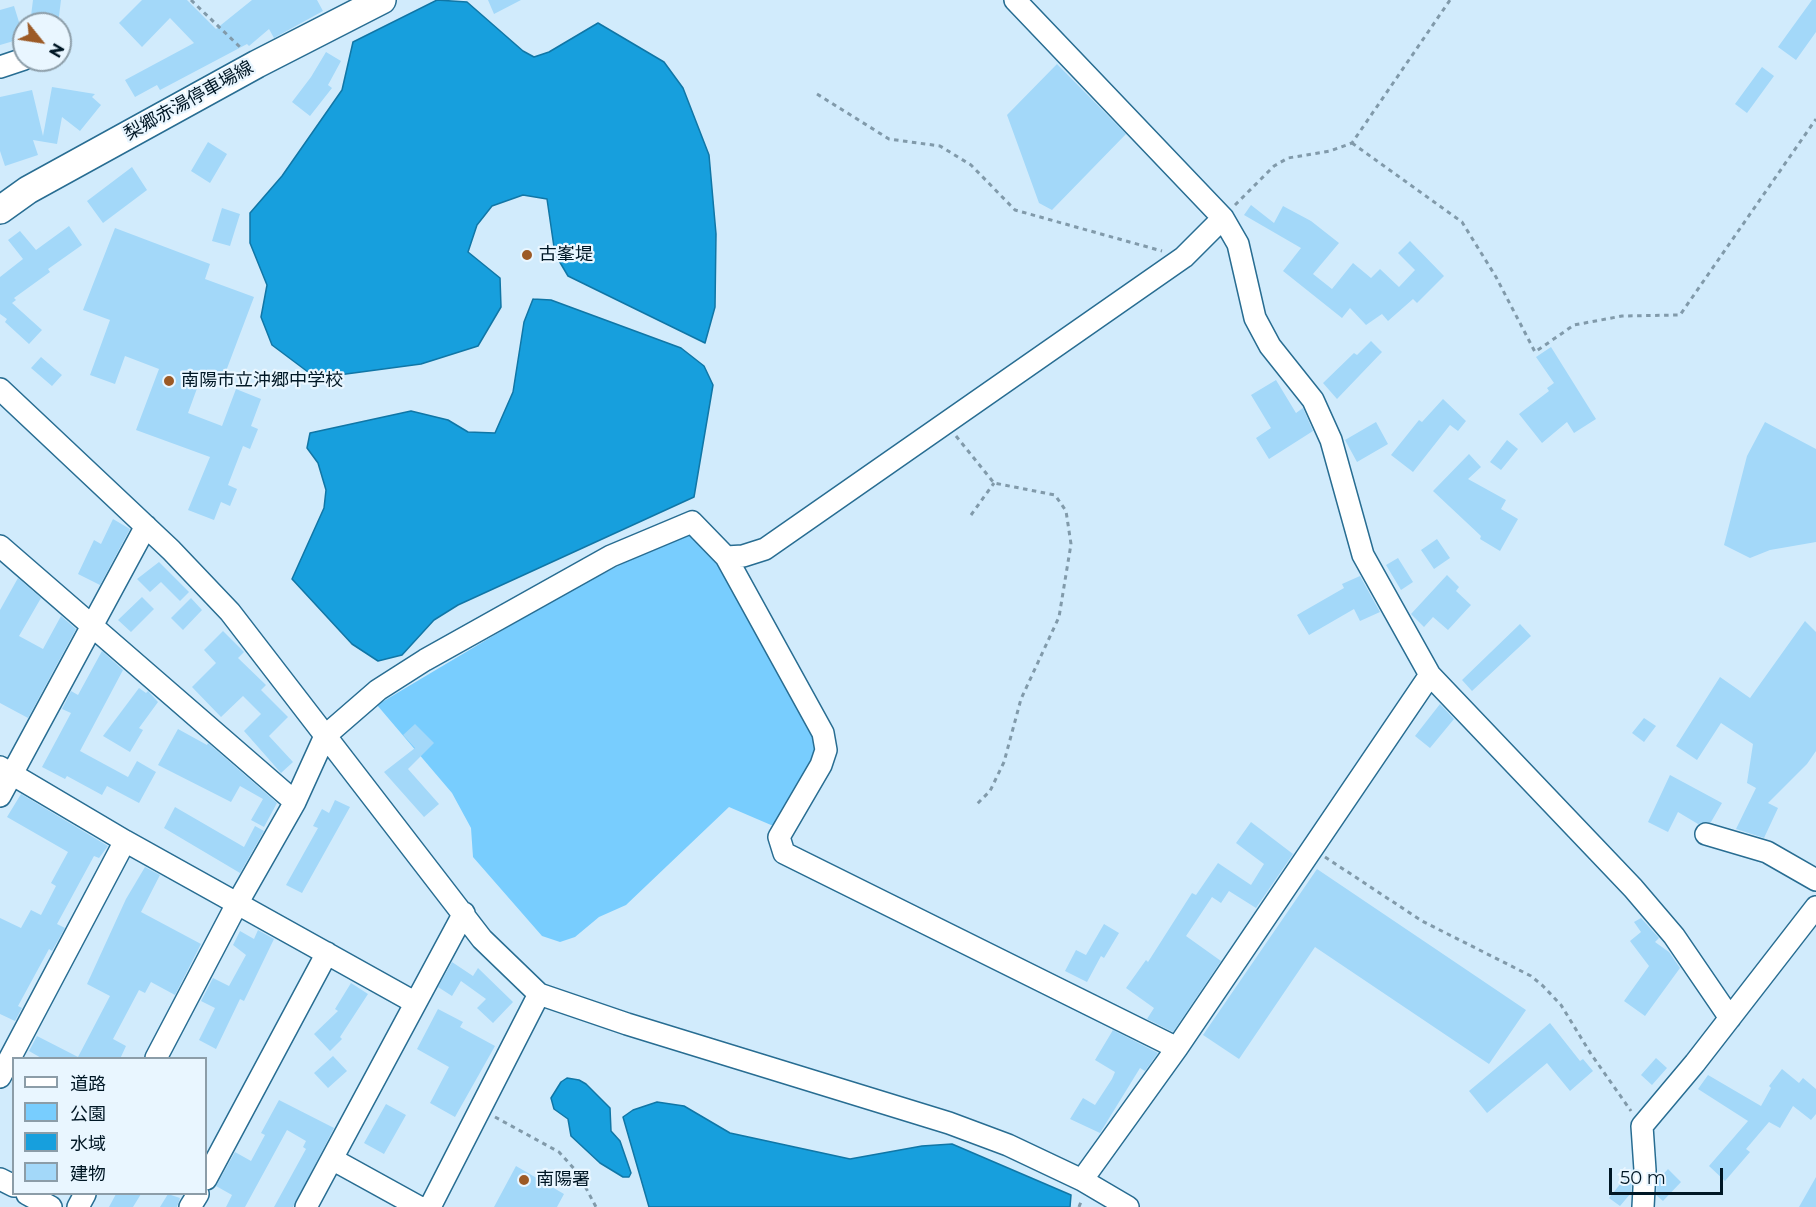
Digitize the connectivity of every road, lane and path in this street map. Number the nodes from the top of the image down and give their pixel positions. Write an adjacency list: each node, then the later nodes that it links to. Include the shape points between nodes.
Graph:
1 (190, 0): 5 (path)
2 (382, 0): 5 (main road, 梨郷赤湯停車場線)
3 (1015, 0): 10 (street)
4 (1450, 0): 8 (path)
5 (257, 64): 9 (main road, 梨郷赤湯停車場線, via 28,190)
6 (817, 94): 11 (path, via 889,139 940,146 971,165 1015,210)
7 (1816, 119): 8 (path, via 1680,315 1622,316 1574,325 1535,352 1462,222)
8 (1352, 142): 10 (path, via 1330,151 1288,158 1274,166)
9 (0, 210)
10 (1223, 218): 11 (street); 20 (street, via 1238,244 1255,318 1270,346 1313,400 1332,440 1364,555)
11 (1184, 257): 13 (street)
12 (0, 389): 16 (street)
13 (946, 423): 14 (path); 18 (street, via 765,549)
14 (994, 483): 15 (path); 25 (path, via 1055,495 1066,511 1071,544 1059,617 1021,699 1004,762 990,791)
15 (971, 515)
16 (146, 526): 19 (street); 21 (street, via 230,612)
17 (1, 550): 19 (street)
18 (726, 557): 21 (street, via 692,522 642,541 425,660 378,690); 37 (street, via 823,733 826,750 821,765 779,837 784,853)
19 (92, 625): 22 (street); 24 (street)
20 (1430, 675): 28 (street); 36 (street, via 1633,888 1674,936)
21 (325, 735): 24 (street); 32 (street)
22 (6, 771): 23 (street); 27 (street)
23 (0, 796)
24 (295, 802): 30 (street)
25 (976, 805)
26 (1706, 834): 29 (street, via 1767,852)
27 (125, 841): 30 (street); 39 (street)
28 (1311, 847): 37 (street); 41 (path, via 1422,921 1532,976 1561,1005)
29 (1816, 880)
30 (238, 902): 33 (street); 38 (street)
31 (1816, 907): 36 (street)
32 (464, 914): 34 (street, via 495,953); 35 (street)
33 (327, 953): 35 (street); 43 (street)
34 (539, 993): 40 (street); 44 (street, via 949,1123 1008,1145)
35 (414, 1002): 42 (street)
36 (1730, 1018): 41 (street)
37 (1177, 1048): 44 (street)
38 (157, 1057)
39 (0, 1077)
40 (481, 1108): 49 (street); 50 (path, via 559,1152 578,1173)
41 (1642, 1126): 52 (street)
42 (332, 1159): 47 (street); 48 (street)
43 (207, 1177)
44 (1082, 1180): 51 (street)
45 (29, 1195): 46 (street)
46 (51, 1207)
47 (306, 1207)
48 (419, 1207)
49 (430, 1207)
50 (596, 1207)
51 (1128, 1207)
52 (1643, 1207)

